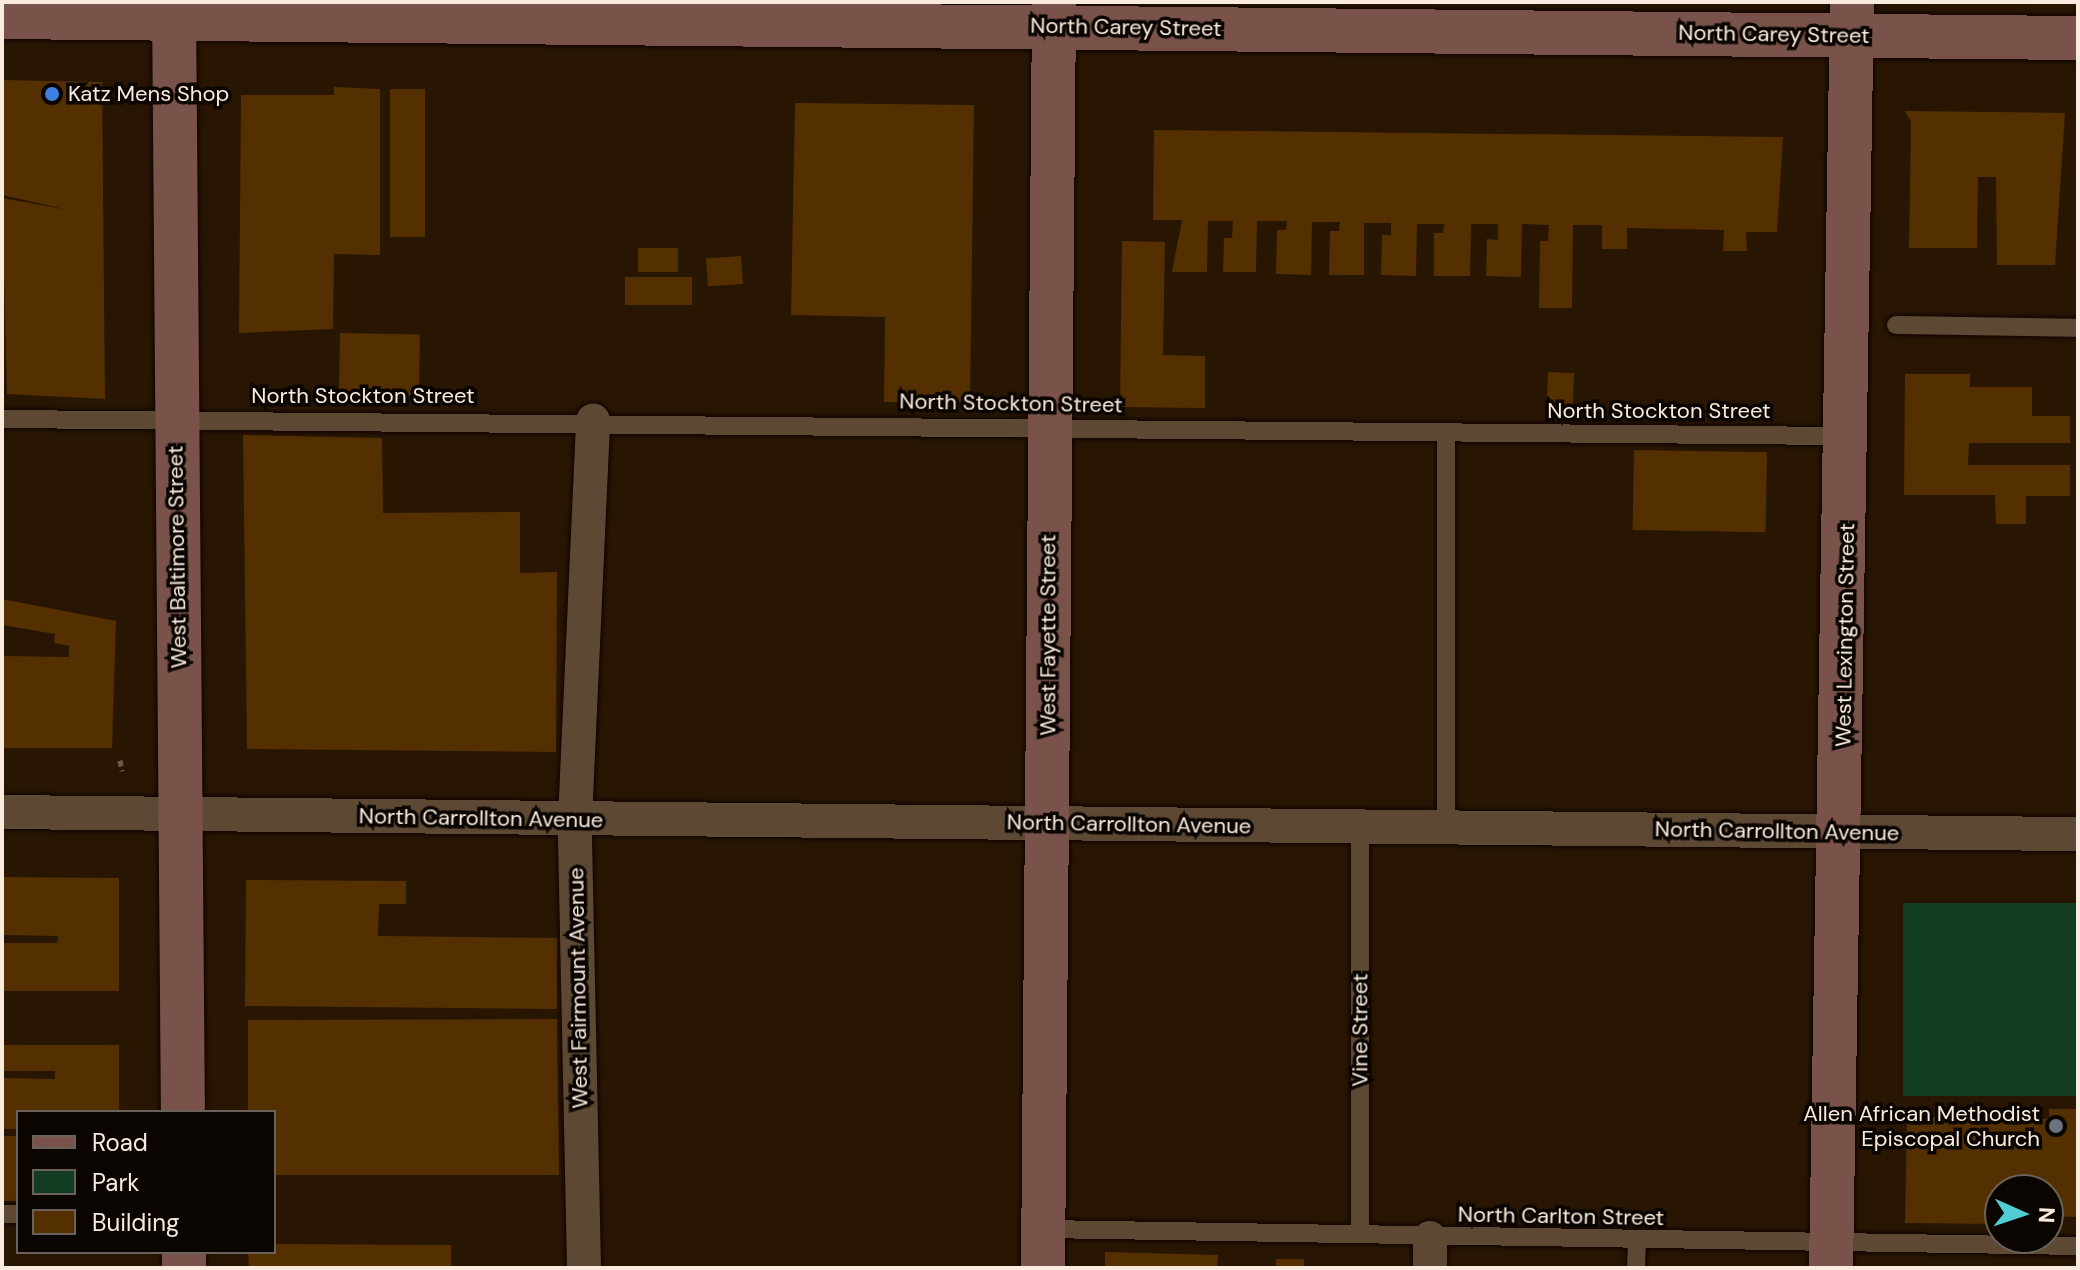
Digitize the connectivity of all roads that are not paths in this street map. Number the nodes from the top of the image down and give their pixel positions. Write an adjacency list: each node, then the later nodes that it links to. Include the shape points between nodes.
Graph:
1 (174, 9): 2 (main road, North Carey Street); 4 (main road, North Carey Street); 10 (main road, West Baltimore Street)
2 (602, 11): 3 (main road, North Carey Street)
3 (1054, 14): 5 (main road, North Carey Street); 12 (main road, West Fayette Street)
4 (2, 17)
5 (1851, 19): 6 (main road, North Carey Street); 14 (main road, West Lexington Street)
6 (2078, 38)
7 (1896, 325): 8 (lane)
8 (2078, 328)
9 (2, 419): 10 (lane, North Stockton Street)
10 (175, 419): 11 (lane, North Stockton Street); 16 (main road, West Baltimore Street)
11 (593, 420): 12 (lane, North Stockton Street); 17 (street, West Fairmount Avenue)
12 (1050, 427): 13 (lane, North Stockton Street); 18 (main road, West Fayette Street)
13 (1446, 435): 14 (lane, North Stockton Street); 20 (lane)
14 (1847, 436): 21 (main road, West Lexington Street)
15 (2, 812): 16 (street, North Carrollton Avenue)
16 (180, 812): 17 (street, North Carrollton Avenue); 23 (main road, West Baltimore Street)
17 (575, 820): 18 (street, North Carrollton Avenue); 30 (street, West Fairmount Avenue)
18 (1047, 824): 19 (street, North Carrollton Avenue); 27 (main road, West Fayette Street)
19 (1360, 827): 20 (street, North Carrollton Avenue); 24 (lane, Vine Street)
20 (1446, 827): 21 (street, North Carrollton Avenue)
21 (1843, 832): 22 (street, North Carrollton Avenue); 29 (main road, West Lexington Street)
22 (2078, 834)
23 (183, 1110)
24 (1360, 1234): 27 (lane, North Carlton Street); 28 (lane, North Carlton Street)
25 (1637, 1241): 28 (lane, North Carlton Street); 29 (lane, North Carlton Street); 31 (lane)
26 (2078, 1246): 29 (lane, North Carlton Street)
27 (1043, 1249)
28 (1430, 1253)
29 (1831, 1256)
30 (584, 1268)
31 (1636, 1268)

